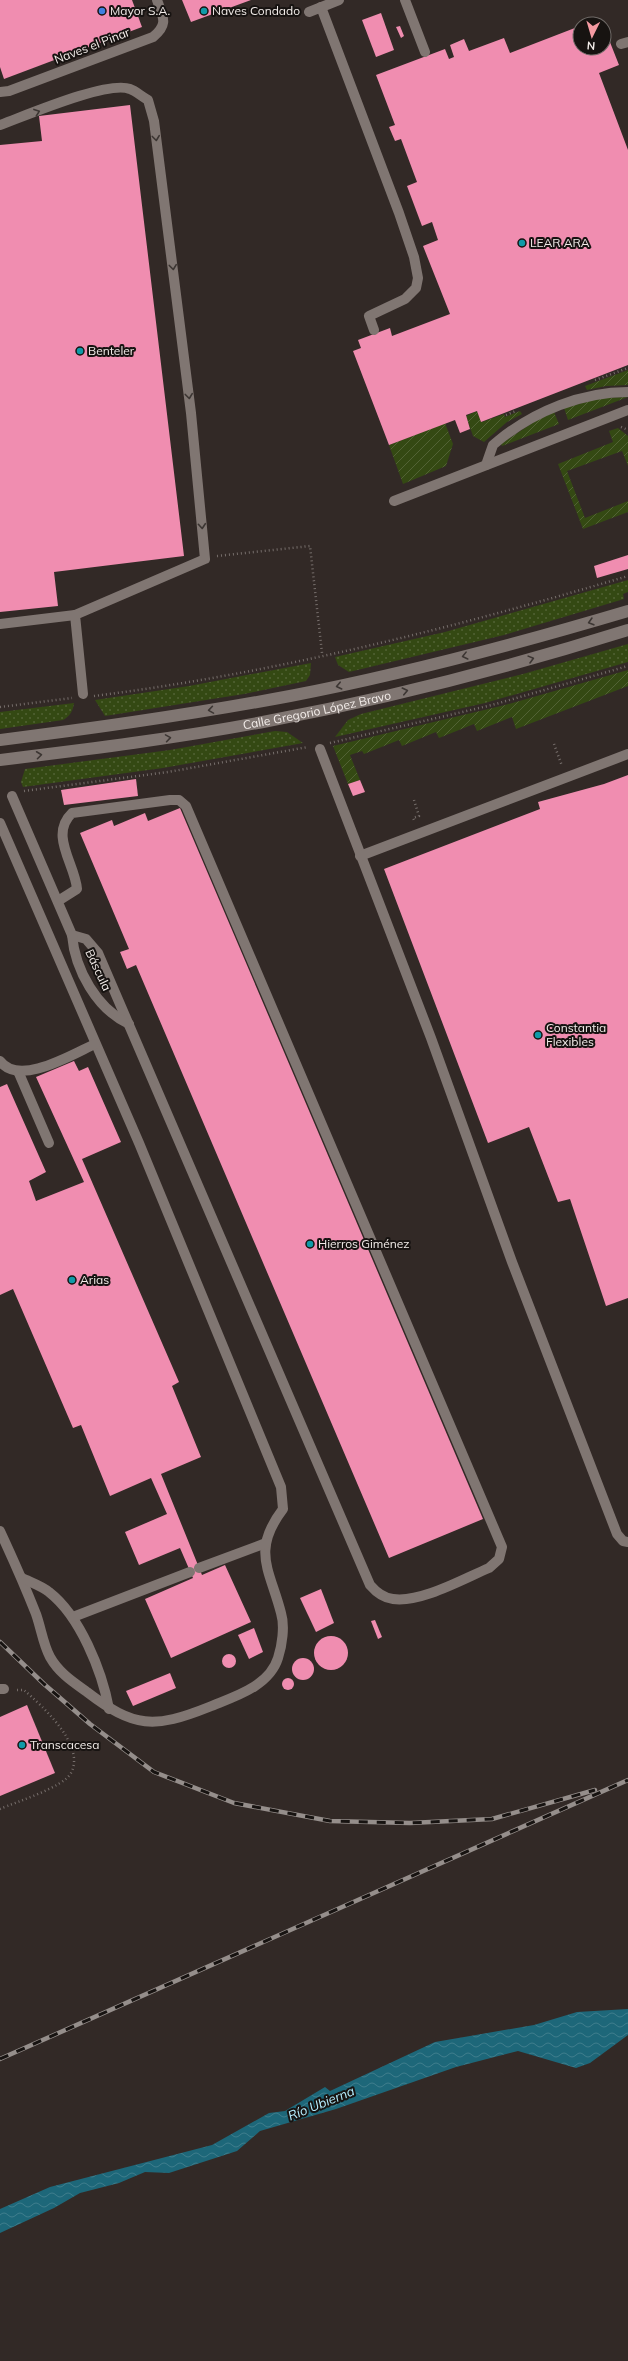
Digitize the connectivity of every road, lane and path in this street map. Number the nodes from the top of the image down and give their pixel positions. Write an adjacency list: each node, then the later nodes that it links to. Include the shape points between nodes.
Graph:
1 (157, 0): 7 (lane, Naves el Pinar, via 164,20 162,29 153,37 9,92)
2 (339, 0): 4 (lane)
3 (405, 0): 6 (lane)
4 (321, 7): 5 (lane); 9 (lane, via 399,213 414,257 418,278 416,288 405,299 369,316)
5 (309, 12)
6 (425, 52)
7 (0, 92)
8 (0, 125): 14 (lane, one-way to 14, via 108,88 129,88 148,100 154,121 191,413)
9 (374, 330)
10 (628, 392): 12 (lane, via 591,396 544,412 499,440 494,445)
11 (628, 410): 12 (lane)
12 (486, 465): 13 (lane)
13 (394, 501)
14 (205, 559): 17 (lane); 20 (path, via 227,554 310,546)
15 (628, 576): 21 (path, via 436,631 309,659 168,685)
16 (628, 611): 23 (main road, Calle Gregorio López Bravo, one-way to 23, via 462,657 291,696 113,726)
17 (75, 616): 18 (lane); 21 (lane)
18 (0, 624)
19 (628, 630): 26 (main road, Calle Gregorio López Bravo, one-way to 19, via 145,741 310,713 456,679)
20 (322, 653)
21 (83, 696): 22 (path)
22 (0, 707)
23 (0, 740)
24 (320, 749): 29 (lane)
25 (628, 754): 29 (lane)
26 (0, 760)
27 (12, 796): 30 (lane, Báscula)
28 (0, 823): 33 (lane)
29 (360, 856): 38 (lane, via 617,1534 623,1541)
30 (58, 901): 31 (lane, Báscula); 32 (lane, via 77,889 62,834 66,818 72,813 170,800 179,800 186,806 502,1547 499,1558 489,1568 415,1599 393,1599 379,1595 370,1585)
31 (72, 935): 32 (lane, via 86,939 98,952); 32 (lane, Báscula, via 73,948 93,994 114,1018)
32 (129, 1024)
33 (95, 1044): 35 (lane, via 40,1068); 39 (lane, via 139,1143 281,1487 283,1509 272,1523)
34 (0, 1061): 35 (lane)
35 (18, 1071): 36 (lane)
36 (49, 1142)
37 (0, 1531): 40 (lane)
38 (628, 1542)
39 (266, 1543): 41 (lane); 43 (lane, via 266,1569 282,1615 282,1628 278,1659 265,1677 246,1692 179,1719 156,1723 140,1722)
40 (22, 1578): 41 (lane, via 49,1591); 43 (lane, via 45,1644 56,1667)
41 (73, 1617): 43 (lane, via 106,1689)
42 (2, 1689): 44 (path, via 24,1690 38,1703 57,1722 70,1743 75,1760 71,1774 62,1782)
43 (109, 1709)
44 (0, 1808)

